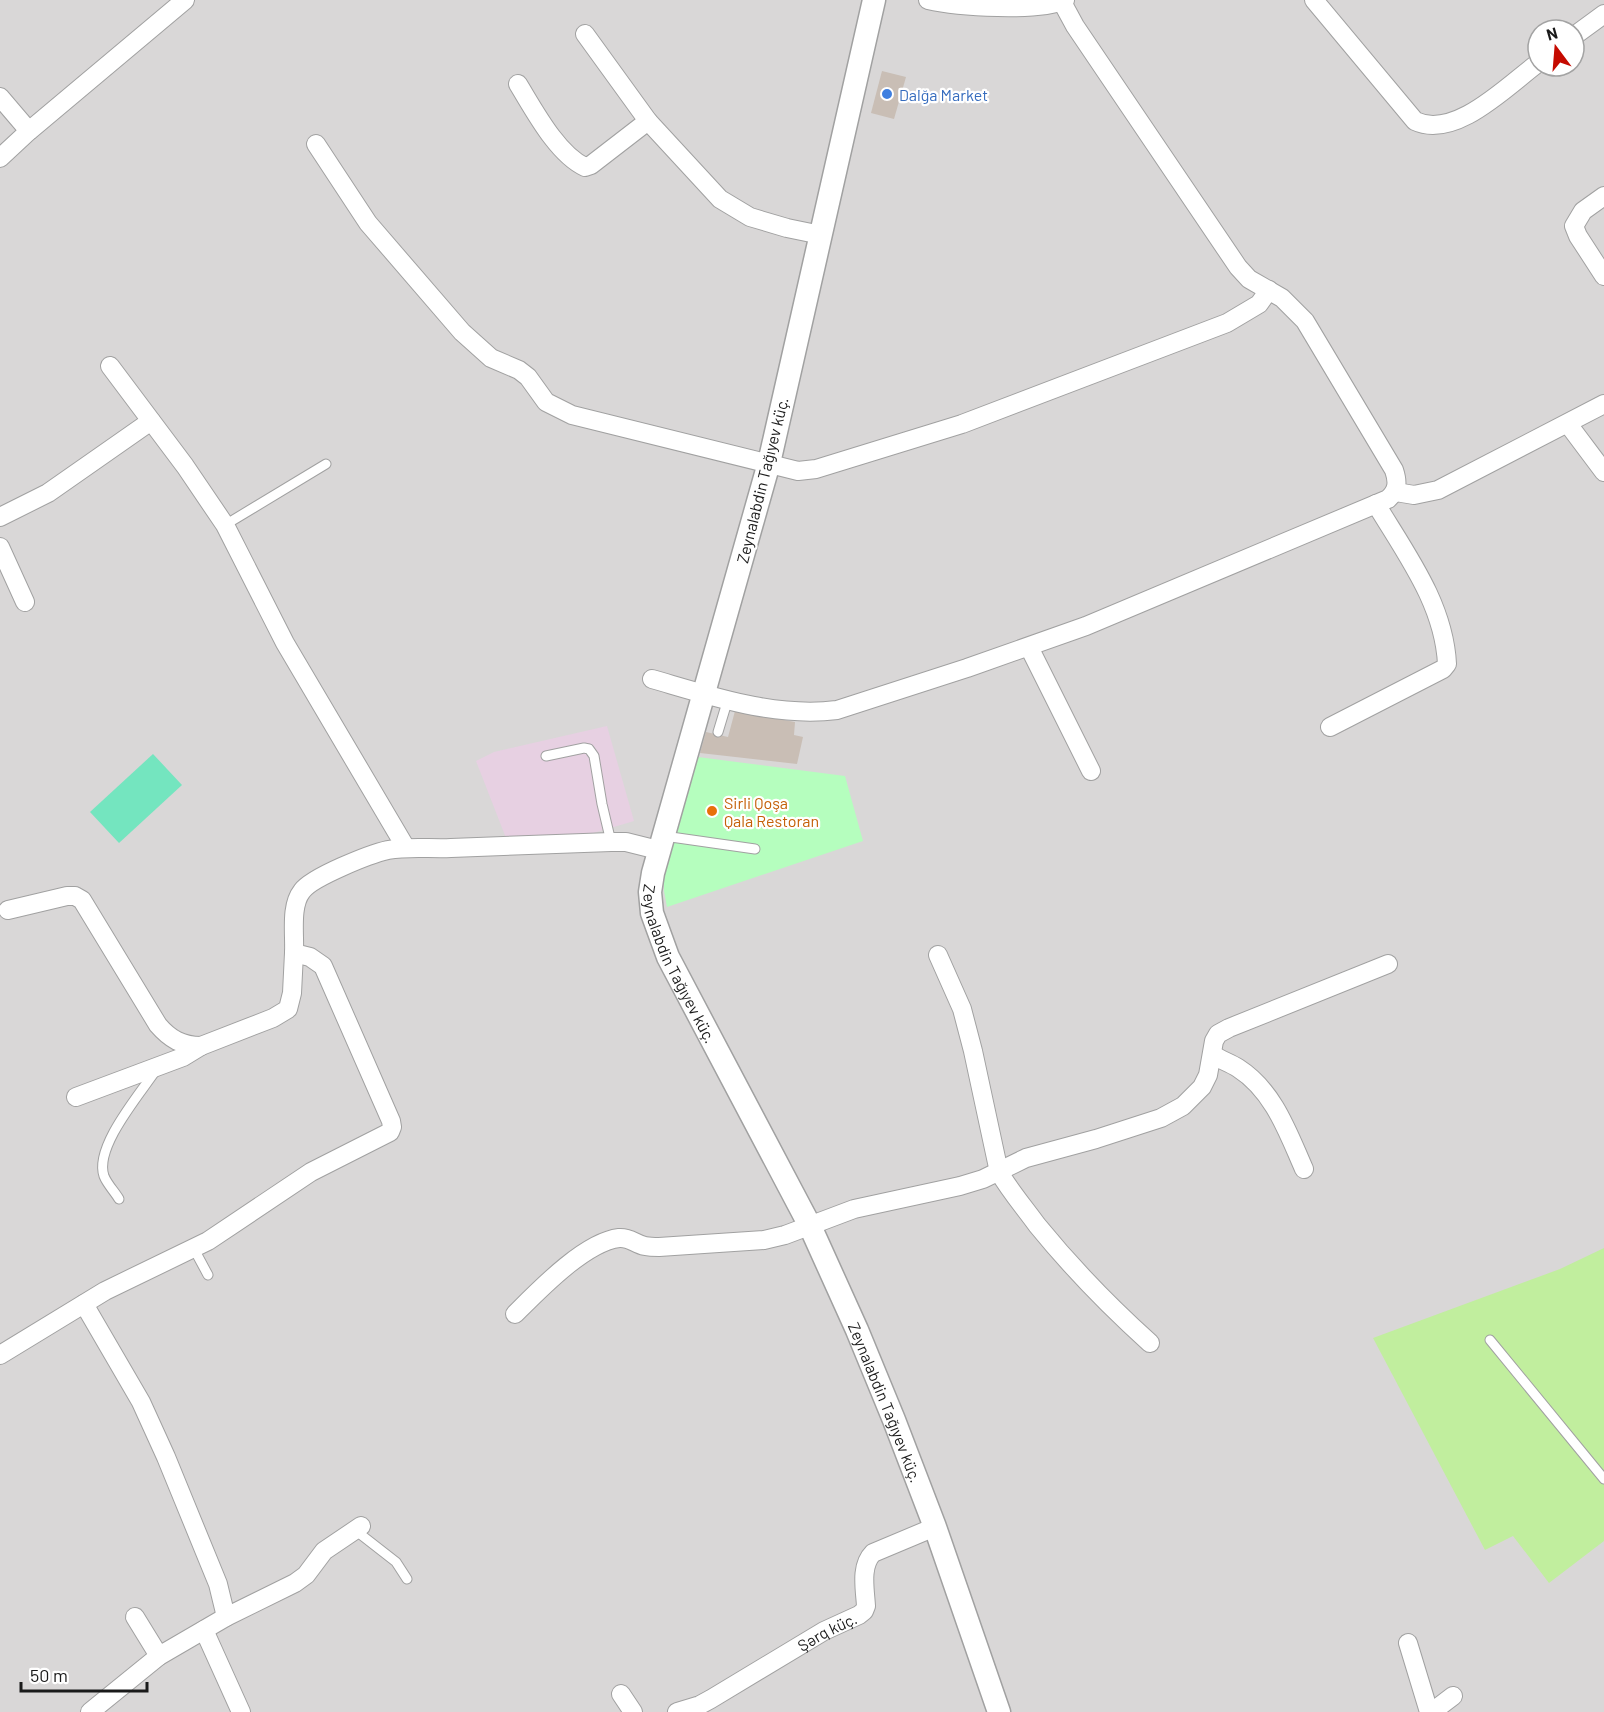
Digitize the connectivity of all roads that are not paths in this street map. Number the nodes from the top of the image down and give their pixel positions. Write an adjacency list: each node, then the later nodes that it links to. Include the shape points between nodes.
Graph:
1 (185, 0): 13 (street)
2 (874, 0): 17 (street, Zeynalabdin Tağıyev küç.)
3 (928, 0): 5 (street, via 1021,6)
4 (1314, 0): 9 (street, via 1415,122 1425,126 1450,124 1468,116)
5 (1063, 1): 19 (street, via 1075,26 1238,267 1249,279)
6 (1604, 14): 7 (street)
7 (1586, 27)
8 (585, 34): 12 (street)
9 (1526, 72)
10 (518, 84): 12 (street, via 566,152 585,167)
11 (0, 97): 13 (street)
12 (648, 121): 17 (street, via 720,199 736,210)
13 (29, 131): 15 (street)
14 (316, 144): 24 (street, via 368,223 462,333 491,358 528,377 546,402 572,415)
15 (0, 158)
16 (1604, 196): 18 (street, via 1583,211 1574,226)
17 (821, 235): 24 (street, Zeynalabdin Tağıyev küç.)
18 (1604, 276)
19 (1269, 290): 24 (street, via 1259,304 1227,323 962,424 816,469 798,471); 27 (street, via 1305,321 1394,470)
20 (110, 366): 22 (street)
21 (1604, 404): 23 (street)
22 (151, 421): 29 (street, via 48,493); 30 (street)
23 (1568, 424): 26 (street); 27 (street, via 1438,490 1414,495)
24 (769, 463): 35 (street, Zeynalabdin Tağıyev küç.)
25 (326, 464): 30 (lane)
26 (1604, 472)
27 (1396, 492): 28 (street)
28 (1376, 504): 33 (street); 37 (street, via 1431,599 1447,664)
29 (0, 517)
30 (225, 525): 43 (street, via 285,643)
31 (0, 547): 32 (street)
32 (25, 603)
33 (1029, 648): 36 (street, via 837,710 789,712); 40 (street)
34 (652, 679): 35 (street)
35 (705, 694): 36 (street); 42 (street, Zeynalabdin Tağıyev küç.)
36 (728, 699): 38 (lane)
37 (1330, 727)
38 (718, 732)
39 (546, 756): 41 (lane, via 589,749 594,756)
40 (1091, 771)
41 (611, 842): 42 (street); 43 (street)
42 (660, 843): 44 (lane); 56 (street, Zeynalabdin Tağıyev küç., via 650,892 658,934)
43 (405, 848): 46 (street, via 364,858 310,882 296,901)
44 (755, 849)
45 (8, 910): 49 (street, via 67,896 82,900 158,1025 173,1040)
46 (294, 953): 49 (street, via 288,1009); 57 (street, via 323,966 392,1126 390,1132 311,1172)
47 (938, 955): 54 (street, via 962,1009)
48 (1388, 964): 50 (street, via 1229,1028 1218,1034)
49 (201, 1046): 51 (street)
50 (1213, 1055): 53 (street, via 1239,1069 1271,1101); 54 (street, via 1202,1087 1183,1106 1095,1139 1014,1162)
51 (159, 1066): 52 (street); 55 (lane, via 109,1138 104,1175)
52 (76, 1097)
53 (1304, 1169)
54 (999, 1172): 56 (street, via 960,1186 854,1209); 62 (street, via 1095,1293)
55 (119, 1199)
56 (810, 1226): 60 (street, via 764,1240 726,1244 659,1247 644,1246 629,1238 606,1241 546,1284); 65 (street, Zeynalabdin Tağıyev küç., via 894,1420)
57 (194, 1249): 58 (lane); 59 (street, via 123,1281)
58 (208, 1275)
59 (84, 1304): 63 (street); 69 (street, via 141,1402 162,1448 218,1584)
60 (515, 1314)
61 (1491, 1340): 64 (lane)
62 (1150, 1343)
63 (0, 1355)
64 (1604, 1479)
65 (935, 1527): 78 (street, Şərq küç., via 873,1553 865,1565 866,1606 859,1616 824,1630 711,1699); 79 (street, Zeynalabdin Tağıyev küç.)
66 (358, 1528): 67 (lane, via 396,1562); 69 (street, via 324,1551 295,1583)
67 (407, 1579)
68 (135, 1617): 72 (street)
69 (226, 1617): 70 (street)
70 (204, 1630): 72 (street); 76 (street)
71 (1408, 1644): 80 (street)
72 (159, 1656): 75 (street)
73 (621, 1694): 77 (street)
74 (1453, 1696): 80 (street)
75 (90, 1712)
76 (241, 1712)
77 (633, 1712)
78 (677, 1712)
79 (999, 1712)
80 (1430, 1712)

